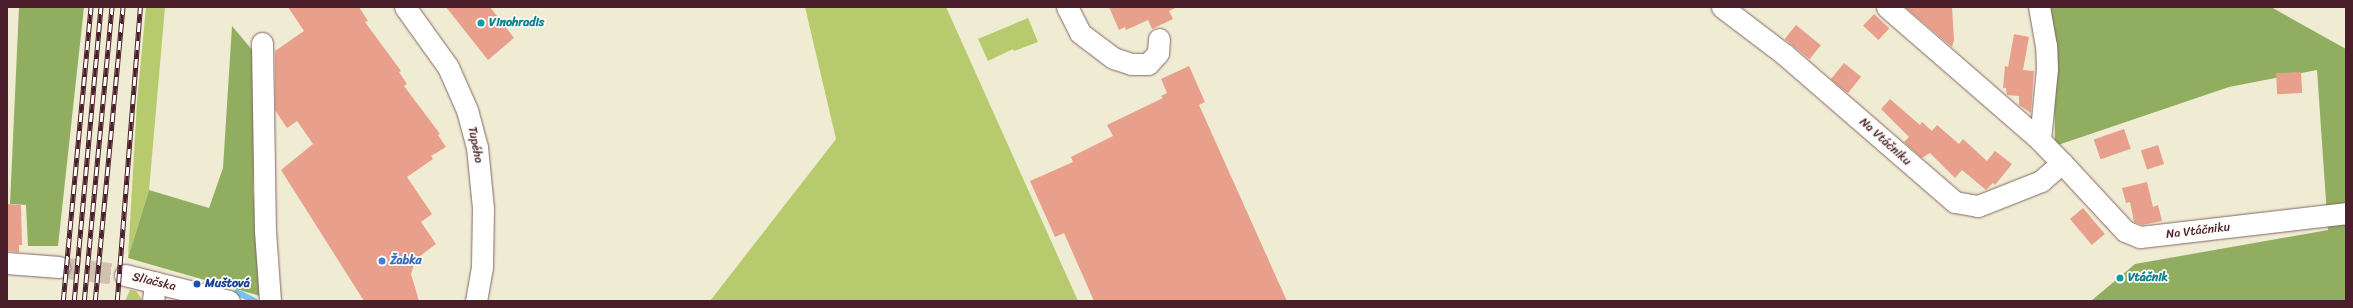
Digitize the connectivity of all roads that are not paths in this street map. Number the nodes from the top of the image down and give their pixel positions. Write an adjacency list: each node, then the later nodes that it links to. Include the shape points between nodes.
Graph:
1 (405, 7): 17 (street, Tupého, via 448,67 467,110 477,147 484,208 482,267)
2 (1068, 7): 6 (street, via 1080,33 1113,58 1131,64 1148,64 1158,54)
3 (1722, 7): 9 (street, Na Vtáčniku, via 1789,59 1955,202 1978,206 2022,191 2041,181)
4 (1887, 7): 8 (street, Na Vtáčniku)
5 (2040, 7): 8 (street, via 2047,69)
6 (1159, 39)
7 (262, 43): 16 (street, via 265,231)
8 (2040, 140): 9 (street, Na Vtáčniku)
9 (2062, 163): 10 (street, Na Vtáčniku, via 2125,231 2140,237)
10 (2346, 213)
11 (7, 263): 12 (street)
12 (59, 266)
13 (125, 275): 14 (street, Sliačska)
14 (154, 292): 15 (street, Sliačska)
15 (229, 301)
16 (270, 301)
17 (476, 301)

